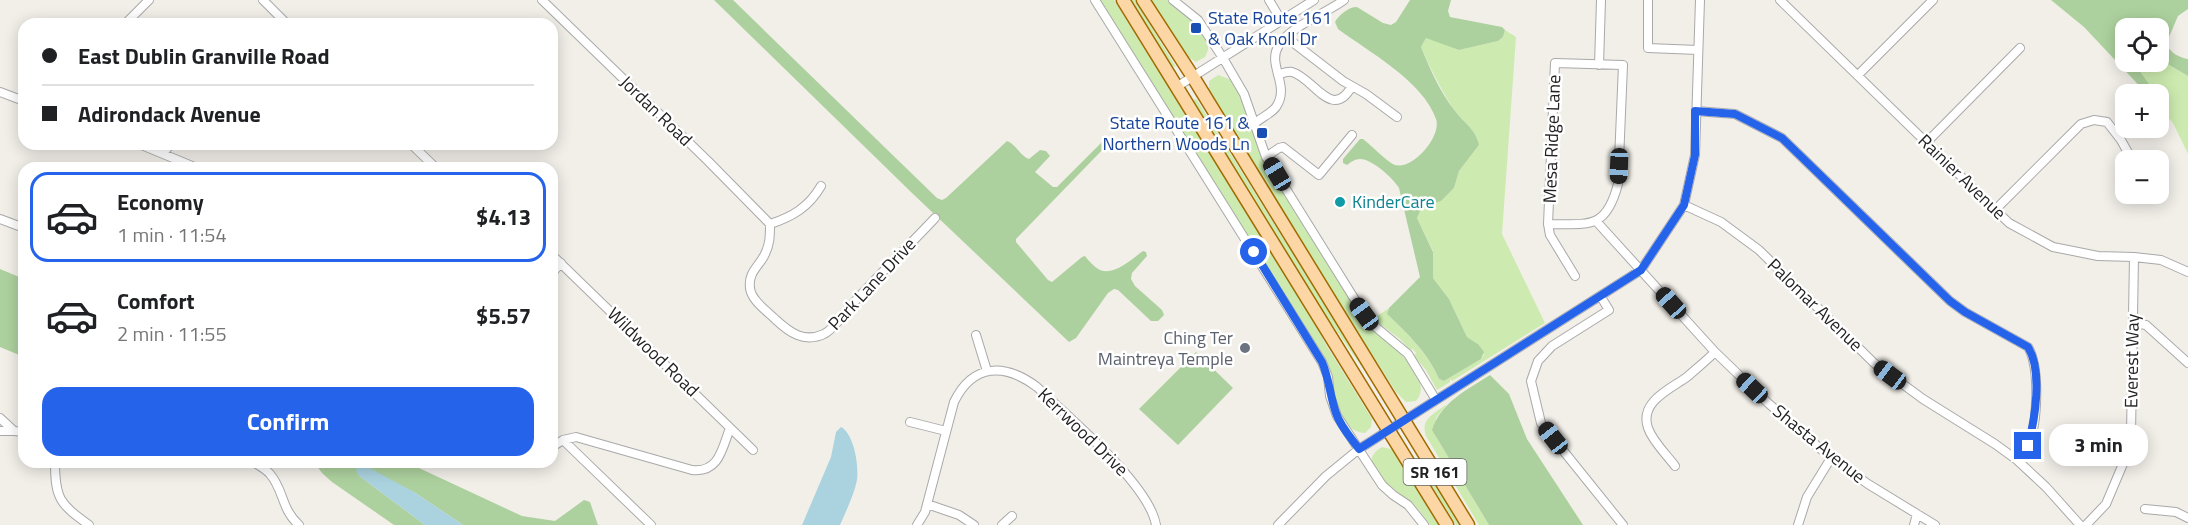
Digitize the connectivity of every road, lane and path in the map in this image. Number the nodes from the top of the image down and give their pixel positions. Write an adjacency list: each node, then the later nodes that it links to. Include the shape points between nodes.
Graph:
1 (148, 0): 16 (street)
2 (263, 0): 17 (street)
3 (542, 0): 50 (street, Jordan Road)
4 (1095, 0): 79 (street, via 1322,362 1337,416)
5 (1123, 0): 27 (main road, SR 161)
6 (1143, 0): 26 (main road, SR 161)
7 (1173, 0): 22 (street, via 1198,20)
8 (1269, 0): 18 (street)
9 (1314, 0): 18 (street)
10 (1344, 0): 19 (street)
11 (1601, 0): 23 (street)
12 (1648, 0): 21 (street, via 1648,48)
13 (1700, 0): 21 (street)
14 (1780, 0): 25 (street, Rainier Avenue)
15 (1927, 2): 25 (street)
16 (131, 18)
17 (281, 18)
18 (1281, 20): 22 (street)
19 (1286, 37): 24 (street, via 1274,59); 28 (street)
20 (2020, 48): 35 (street)
21 (1698, 50): 31 (street)
22 (1223, 57): 26 (street); 33 (street, via 1244,94)
23 (1599, 65): 49 (street, via 1623,65 1618,184 1613,203); 51 (street, Mesa Ridge Lane, via 1554,63)
24 (1278, 75): 28 (street, via 1295,73 1336,101); 33 (street, via 1281,96 1275,108)
25 (1858, 75): 35 (street, Rainier Avenue)
26 (1193, 77): 27 (street); 69 (main road, SR 161)
27 (1178, 86): 61 (main road, SR 161)
28 (1352, 86): 32 (street)
29 (0, 92): 30 (street)
30 (18, 99)
31 (1695, 111): 45 (street, via 1695,155); 82 (street, via 1735,114 1782,138 1941,294 2028,347 2035,372 2035,421 2028,446)
32 (1396, 117)
33 (1254, 124): 41 (street)
34 (1352, 135): 41 (street, via 1319,175 1283,147)
35 (1926, 142): 46 (street, Rainier Avenue)
36 (155, 150): 40 (street)
37 (166, 150): 40 (street)
38 (417, 150): 43 (street)
39 (2126, 150): 46 (street, via 2107,122 2081,124)
40 (163, 153): 42 (street)
41 (1266, 157): 67 (street, via 1357,303 1372,324 1408,354)
42 (183, 162)
43 (430, 162)
44 (821, 186): 50 (street, via 804,209)
45 (1684, 205): 57 (street); 82 (street, Palomar Avenue, via 1721,222 1759,250 1874,363)
46 (1995, 210): 53 (street, Rainier Avenue, via 2009,223 2053,247 2098,256)
47 (935, 218): 50 (street, Park Lane Drive, via 835,325 825,334 808,338 785,329 750,290 750,277 770,241)
48 (0, 219): 52 (street)
49 (1596, 221): 51 (street, Mesa Ridge Lane); 57 (street, Shasta Avenue)
50 (770, 224)
51 (1548, 224): 59 (street, Mesa Ridge Lane, via 1550,235)
52 (18, 226)
53 (2134, 257): 58 (street, Rainier Avenue, via 2161,260); 62 (street, Everest Way)
54 (558, 260): 55 (street, Wildwood Road)
55 (561, 263): 56 (street); 71 (street, Wildwood Road)
56 (558, 266)
57 (1641, 270): 60 (street); 64 (street, Shasta Avenue)
58 (2188, 272)
59 (1575, 276)
60 (1600, 297): 67 (street); 102 (street, via 1609,310 1552,346 1538,362 1531,381 1541,423)
61 (1316, 310): 69 (main road, via 1388,407); 72 (main road, SR 161)
62 (2133, 323): 65 (street, via 2146,325); 107 (street, Everest Way, via 2128,452 2106,504)
63 (976, 335): 66 (street)
64 (1715, 352): 81 (street, Shasta Avenue); 83 (street, via 1659,395 1650,407 1646,421 1649,431)
65 (2188, 363)
66 (987, 371): 76 (street, via 960,389); 97 (street, Kerrwood Drive, via 997,369 1024,377 1038,387 1131,478 1152,509)
67 (1436, 400): 69 (street)
68 (0, 418): 74 (street)
69 (1403, 420): 72 (street); 101 (main road, SR 161)
70 (910, 422): 76 (street)
71 (730, 428): 77 (street, via 718,459 702,471 576,437); 80 (street, Wildwood Road)
72 (1389, 430): 79 (street); 100 (main road, SR 161); 101 (main road, via 1408,441)
73 (0, 431): 74 (street)
74 (14, 431): 75 (street)
75 (18, 431)
76 (946, 431): 86 (street)
77 (563, 440): 78 (street); 93 (street)
78 (558, 443)
79 (1359, 449): 98 (street); 99 (street, via 1382,485 1408,505)
80 (753, 450)
81 (1831, 458): 88 (street, Shasta Avenue); 103 (street, via 1807,497)
82 (2017, 460): 106 (street, Palomar Avenue)
83 (1675, 466)
84 (55, 468): 91 (street, via 58,495 66,508)
85 (263, 468): 92 (street, via 278,485 289,516)
86 (927, 504): 94 (street); 95 (street)
87 (2145, 509): 90 (street, via 2176,512)
88 (1917, 514): 104 (street); 105 (street, Shasta Avenue)
89 (1012, 516): 96 (street)
90 (2188, 518)
91 (89, 525)
92 (299, 525)
93 (651, 525)
94 (917, 525)
95 (974, 525)
96 (1002, 525)
97 (1156, 525)
98 (1278, 525)
99 (1424, 525)
100 (1448, 525)
101 (1466, 525)
102 (1623, 525)
103 (1798, 525)
104 (1914, 525)
105 (1935, 525)
106 (2080, 525)
107 (2086, 525)

